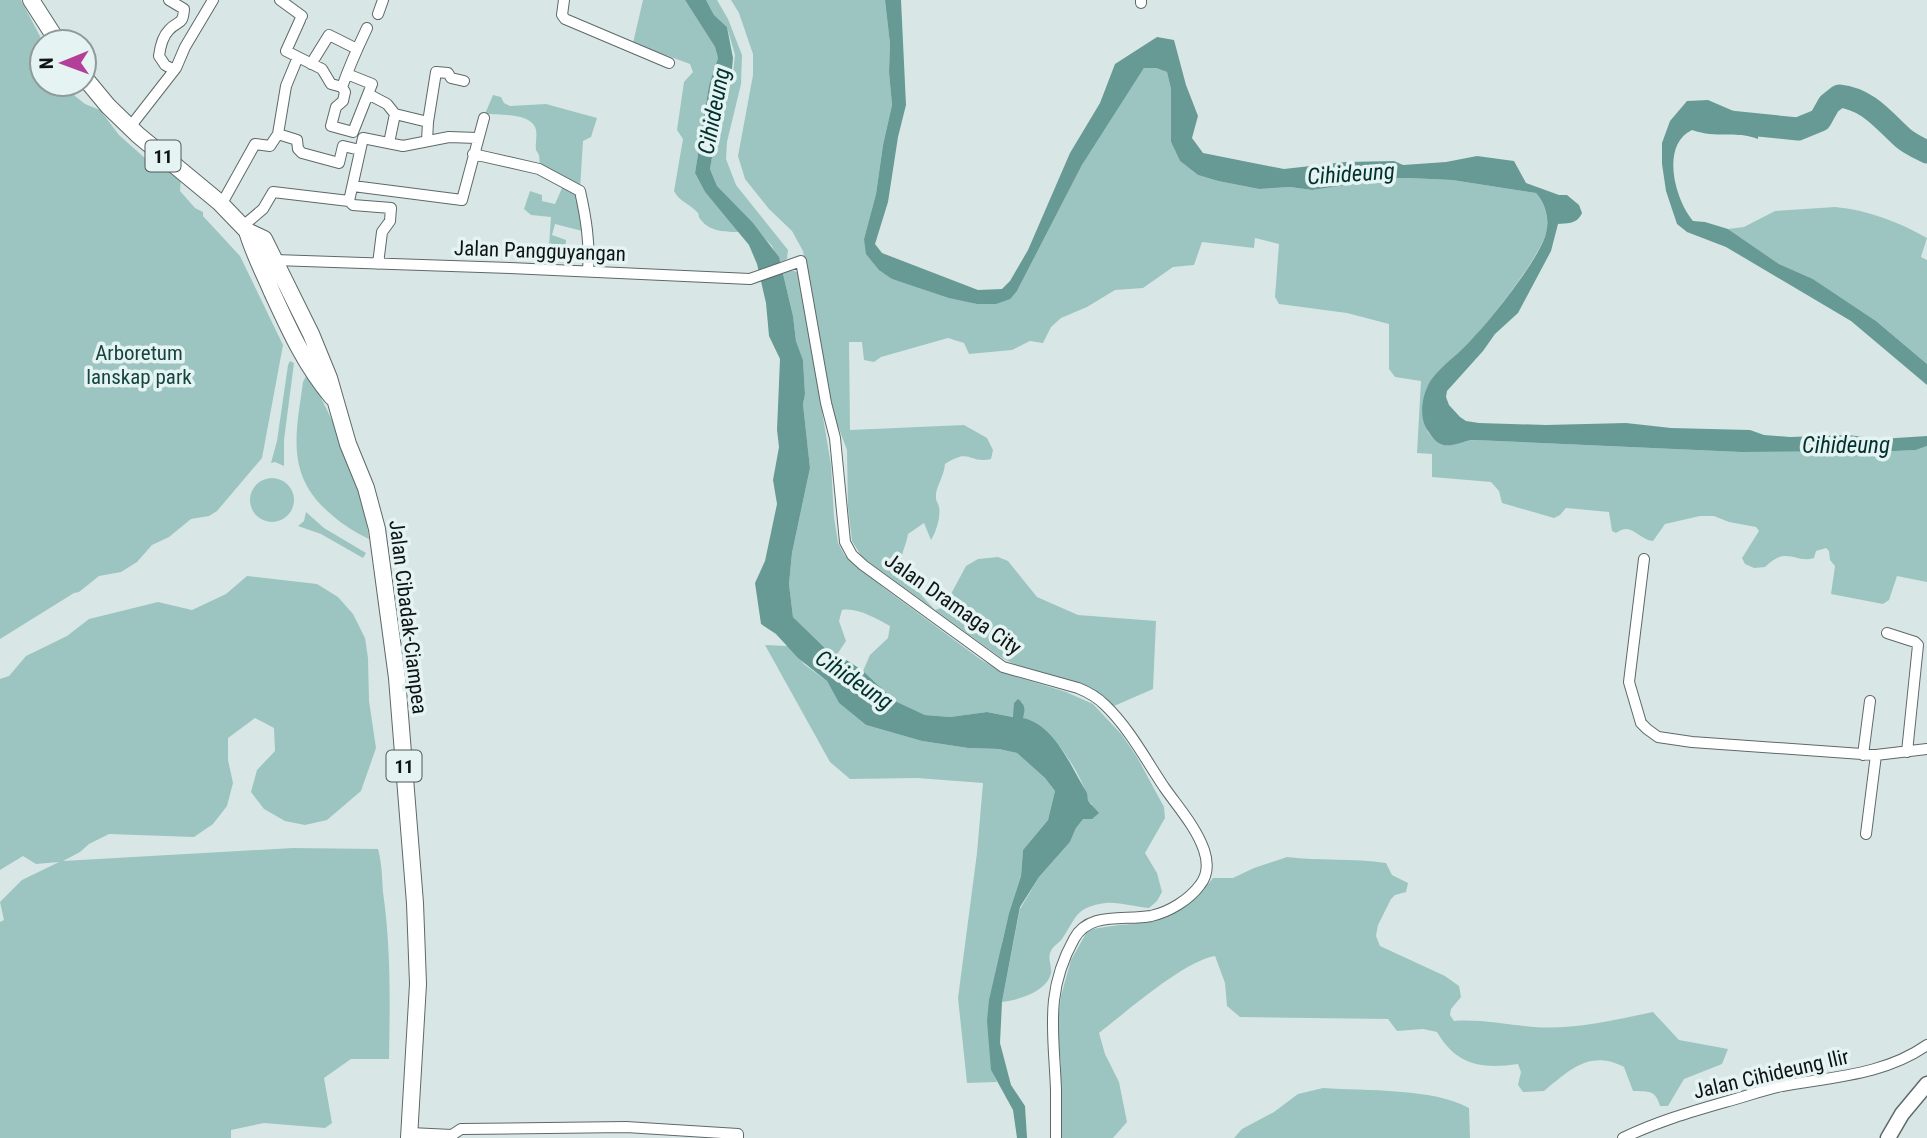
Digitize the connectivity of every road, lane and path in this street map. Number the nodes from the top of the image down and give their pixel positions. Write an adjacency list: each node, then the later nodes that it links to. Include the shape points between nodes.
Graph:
1 (169, 0): 14 (street, via 184,9 184,18 167,33 159,56)
2 (213, 0): 14 (street)
3 (281, 0): 11 (street, via 301,18 286,51)
4 (383, 0): 7 (street)
5 (564, 0): 12 (street, via 565,19)
6 (35, 1): 8 (highway)
7 (378, 14)
8 (50, 28)
9 (367, 28): 10 (street)
10 (357, 49): 13 (street, via 328,35); 15 (street)
11 (298, 57): 13 (street); 24 (street, via 286,86)
12 (669, 63)
13 (312, 64): 17 (street, via 322,69 331,84)
14 (174, 70): 23 (street)
15 (347, 74): 17 (street); 19 (street, via 372,84)
16 (464, 81): 22 (street, via 436,72)
17 (342, 87): 19 (street, via 343,101 336,107 331,126 353,132)
18 (98, 94): 23 (highway, 11)
19 (368, 94): 20 (street)
20 (396, 114): 22 (street); 27 (street)
21 (484, 118): 25 (street)
22 (428, 122): 26 (street)
23 (130, 127): 32 (highway, 11)
24 (278, 134): 28 (street, via 298,139 302,153 339,163 343,146); 32 (street, via 270,145 255,145)
25 (477, 138): 26 (street); 29 (street)
26 (427, 141): 27 (street)
27 (388, 143): 28 (street, via 363,138)
28 (360, 150): 30 (street)
29 (473, 154): 30 (street, via 462,200); 37 (street, via 539,169 580,191 588,226)
30 (353, 186): 31 (street)
31 (349, 201): 33 (street, via 273,192); 36 (street, via 391,208)
32 (221, 205): 33 (highway, 11)
33 (245, 229): 34 (highway, 11, via 264,239); 38 (highway, 11, via 291,333)
34 (275, 260): 36 (street, Jalan Pangguyangan); 38 (highway, 11, via 316,346)
35 (801, 261): 37 (street, Jalan Pangguyangan, via 750,279); 57 (street, Jalan Dramaga City, via 835,438 845,542 852,555 1003,667 1078,688 1104,704 1204,850 1208,870 1201,884 1167,911 1094,921 1084,925 1074,939 1051,1013)
36 (378, 264): 37 (street, Jalan Pangguyangan)
37 (588, 271)
38 (335, 401): 54 (highway, Jalan Cibadak-Ciampea / 11, via 377,529 397,678 418,984)
39 (1644, 559): 44 (street, via 1629,682 1647,729 1658,737 1692,742)
40 (1887, 633): 43 (street, via 1918,645)
41 (1870, 701): 44 (street)
42 (1927, 749): 43 (street)
43 (1907, 752): 45 (street)
44 (1863, 755): 45 (street)
45 (1876, 755): 46 (street)
46 (1866, 834)
47 (1926, 1048): 58 (street, Jalan Cihideung Ilir, via 1886,1066 1781,1086 1668,1119)
48 (1927, 1084): 59 (main road)
49 (476, 1133): 52 (street); 55 (street, via 461,1129)
50 (607, 1133): 51 (street); 52 (street)
51 (638, 1133): 53 (street)
52 (549, 1134)
53 (713, 1135): 56 (street, via 738,1134)
54 (410, 1136): 55 (street)
55 (452, 1136)
56 (738, 1138)
57 (1056, 1138)
58 (1623, 1138)
59 (1888, 1138)

